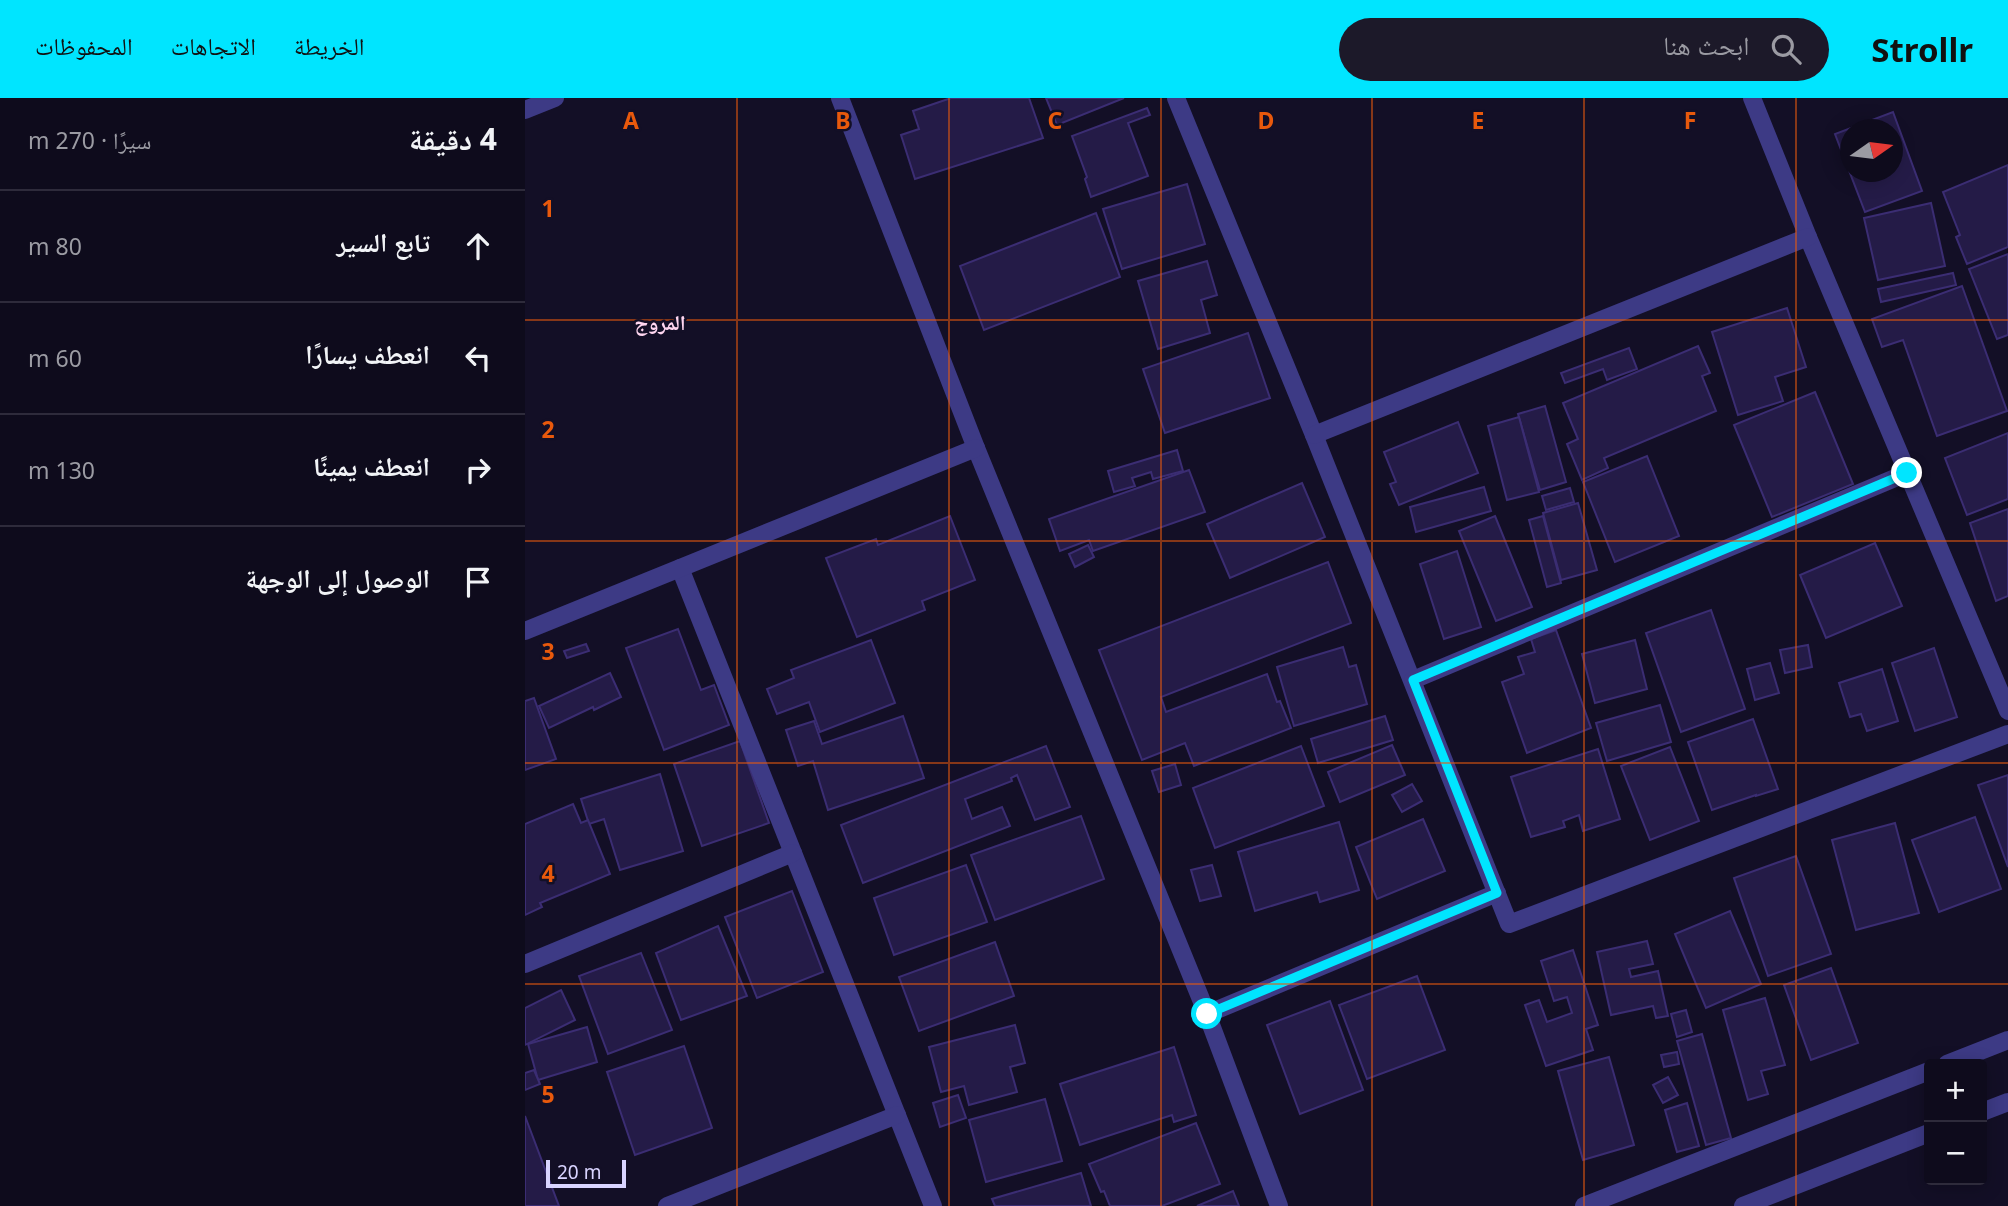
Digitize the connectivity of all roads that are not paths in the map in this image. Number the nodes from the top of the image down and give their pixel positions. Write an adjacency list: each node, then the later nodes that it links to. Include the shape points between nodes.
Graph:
1 (555, 98): 5 (street)
2 (840, 98): 8 (street)
3 (1176, 98): 7 (street)
4 (1752, 98): 6 (street)
5 (525, 110)
6 (1808, 237): 7 (street); 9 (street)
7 (1314, 435): 12 (street)
8 (976, 448): 10 (street); 18 (street)
9 (1907, 473): 12 (street); 13 (street)
10 (680, 568): 11 (street); 15 (street)
11 (525, 631)
12 (1413, 680): 16 (street)
13 (2008, 711)
14 (2008, 734): 16 (street, via 1509,924)
15 (793, 853): 17 (street); 24 (street)
16 (1497, 893): 18 (street)
17 (525, 964)
18 (1207, 1014): 28 (street)
19 (2008, 1040): 20 (street)
20 (1960, 1059)
21 (1924, 1073): 29 (street)
22 (2008, 1102): 23 (street)
23 (1987, 1110)
24 (897, 1115): 26 (street); 27 (street)
25 (1924, 1135): 30 (street)
26 (667, 1206)
27 (933, 1206)
28 (1279, 1206)
29 (1584, 1206)
30 (1743, 1206)

